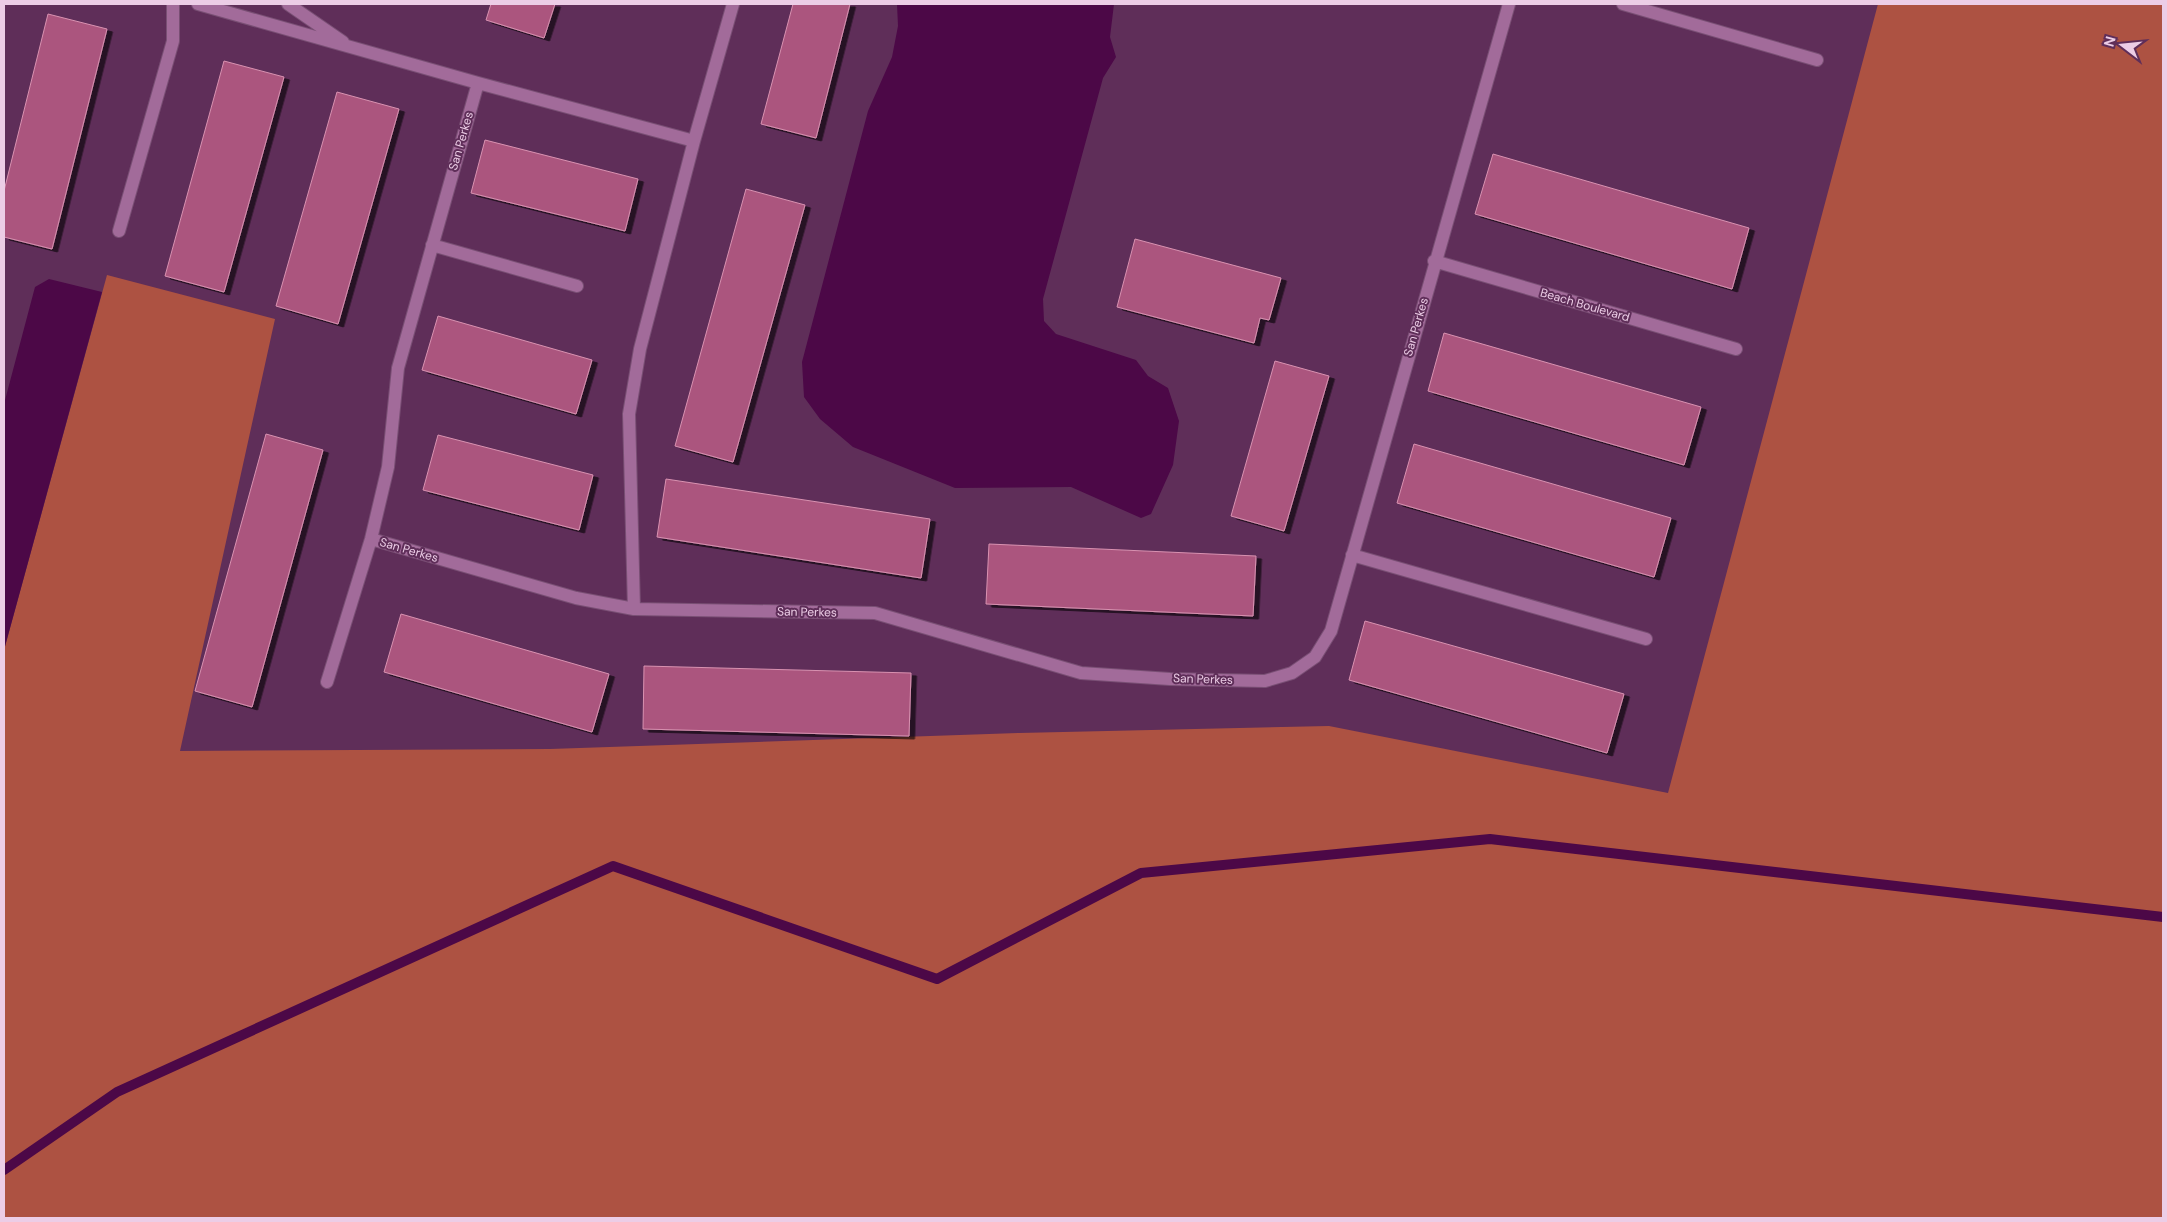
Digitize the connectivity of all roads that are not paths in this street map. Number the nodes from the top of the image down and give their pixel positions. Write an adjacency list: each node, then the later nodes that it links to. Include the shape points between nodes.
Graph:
1 (173, 4): 11 (street, via 173,41)
2 (198, 4): 7 (street)
3 (288, 4): 7 (street)
4 (733, 4): 10 (street)
5 (1509, 4): 13 (street, San Perkes)
6 (1623, 4): 8 (street)
7 (351, 47): 9 (street)
8 (1817, 60)
9 (478, 83): 10 (street); 12 (street, San Perkes)
10 (694, 141): 18 (street, via 640,349 628,414)
11 (118, 231)
12 (432, 245): 14 (street); 16 (street, San Perkes, via 398,368 388,467)
13 (1434, 261): 15 (street, Beach Boulevard); 17 (street, San Perkes)
14 (577, 286)
15 (1736, 349)
16 (371, 539): 18 (street, San Perkes, via 576,598); 20 (street)
17 (1352, 556): 18 (street, San Perkes, via 1331,631 1315,657 1292,673 1265,681 1081,673 875,613); 19 (street)
18 (634, 609)
19 (1646, 639)
20 (327, 682)

